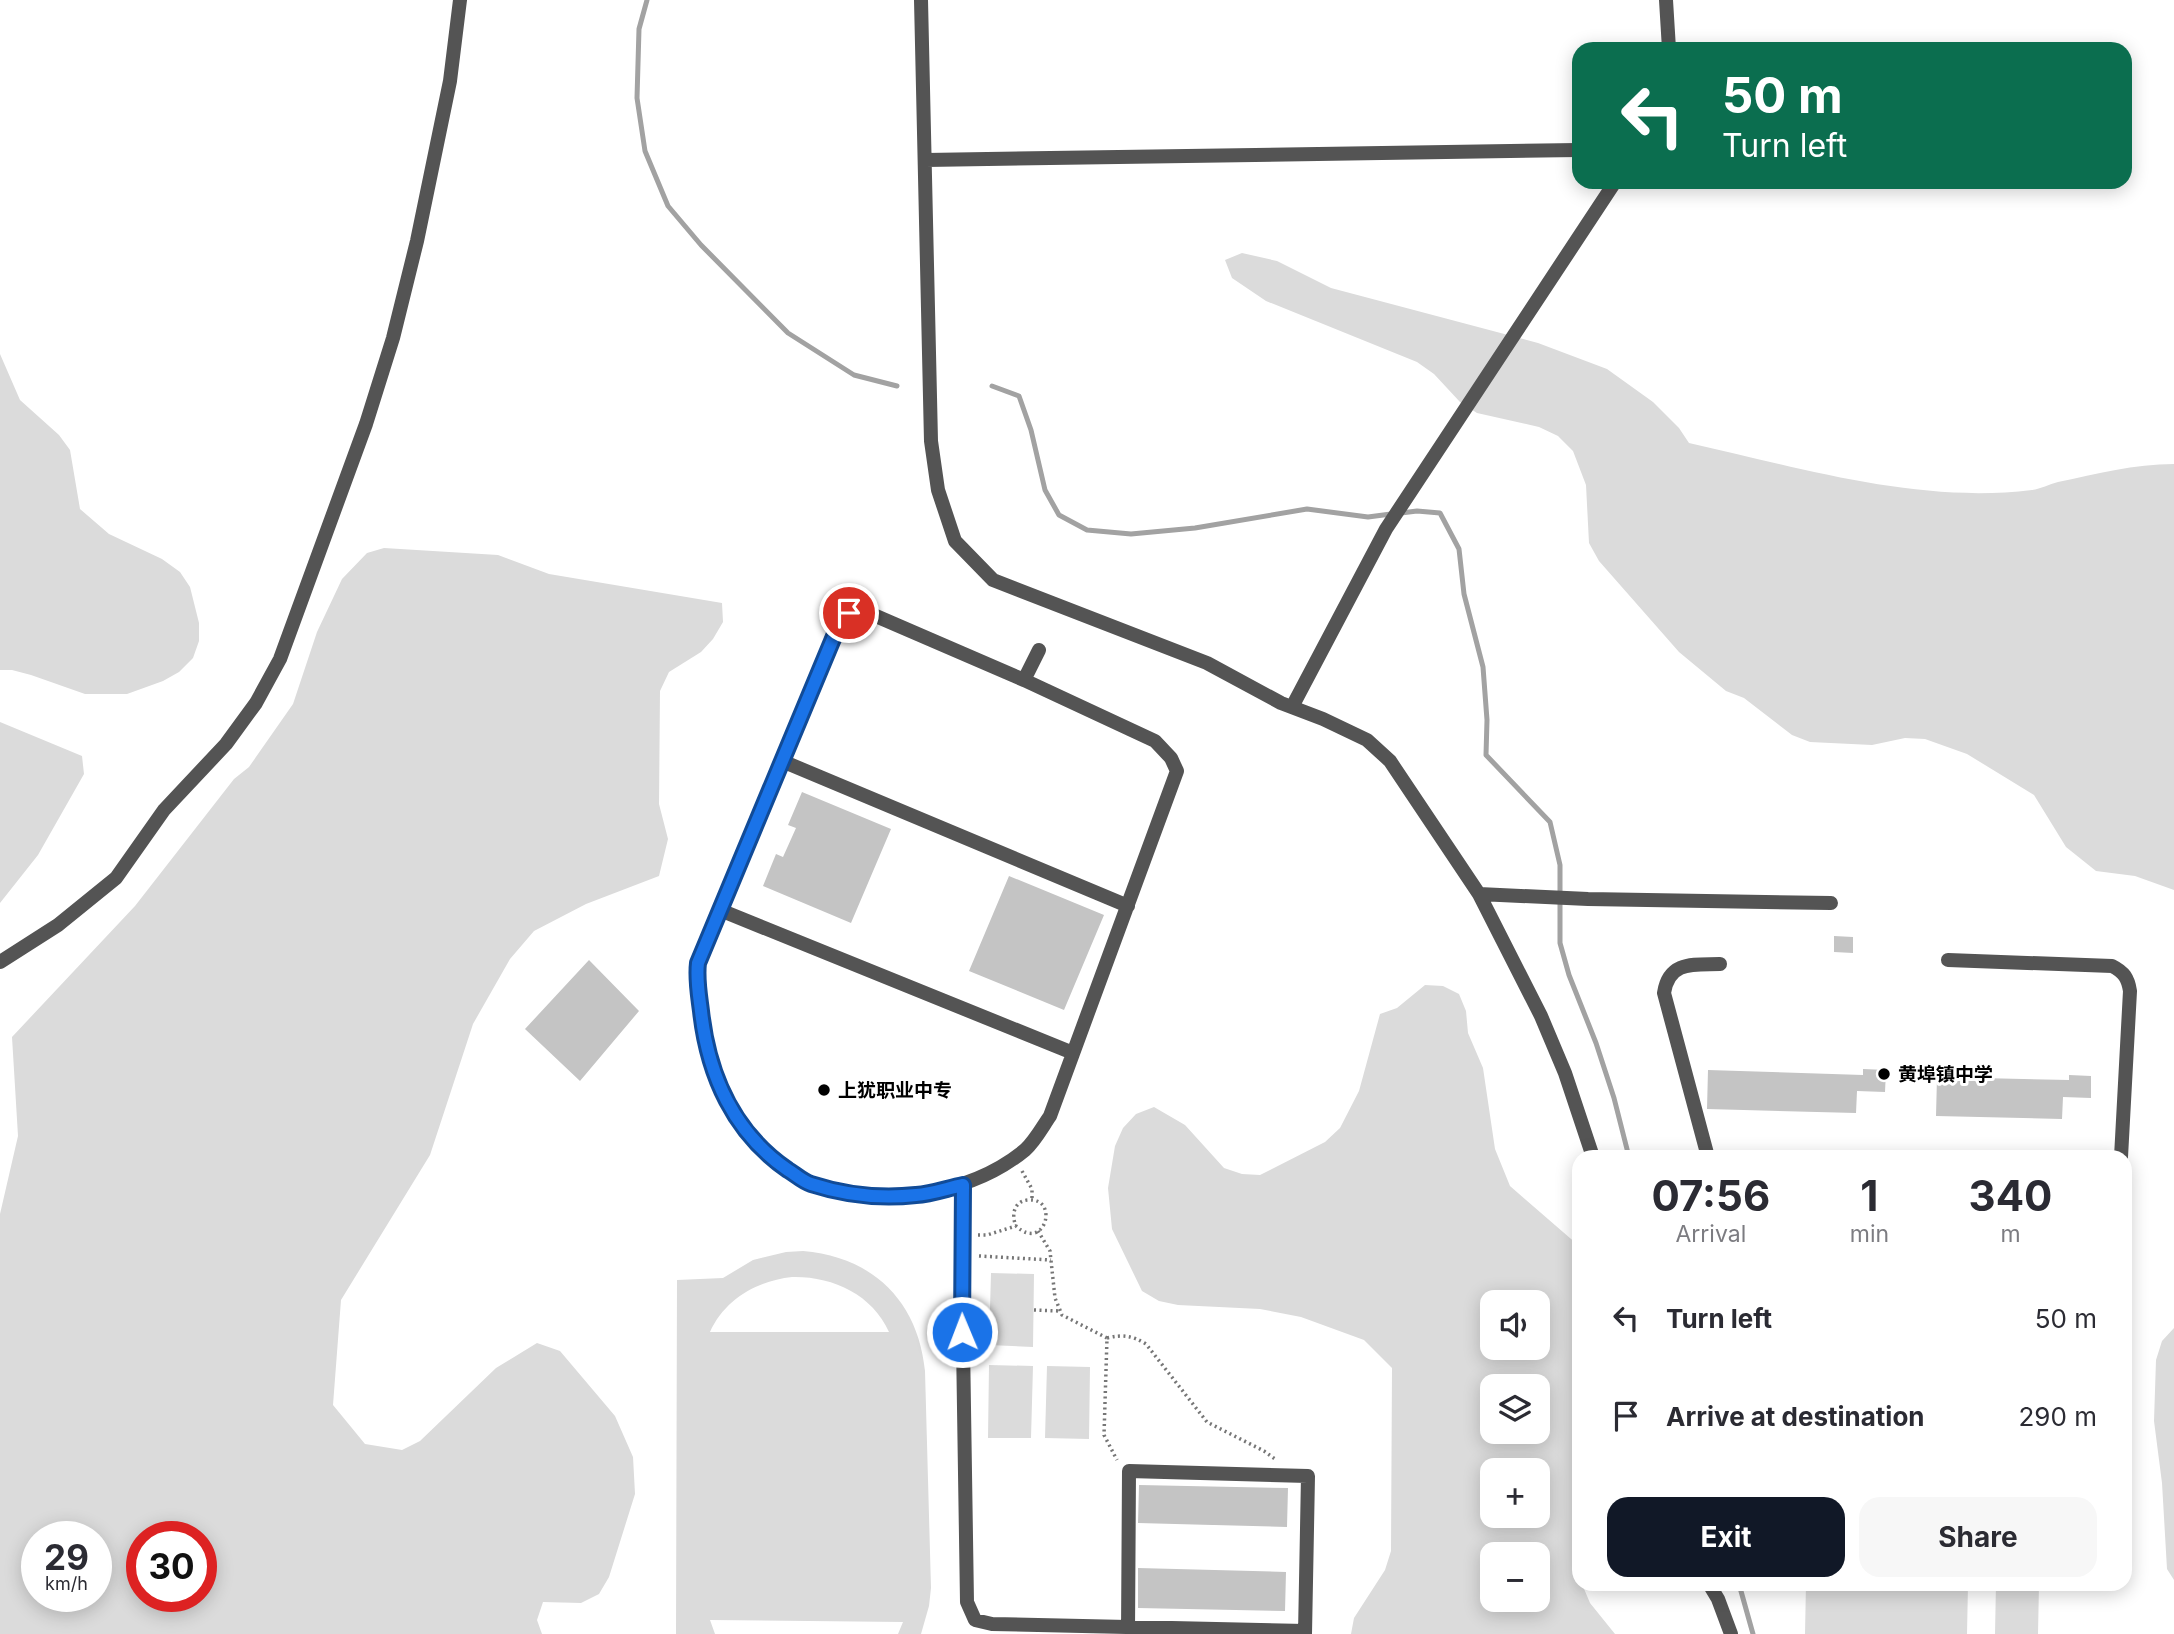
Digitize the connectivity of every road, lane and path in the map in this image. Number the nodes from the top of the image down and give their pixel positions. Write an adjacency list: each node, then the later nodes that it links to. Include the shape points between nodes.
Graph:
1 (460, 0): 17 (street, via 450,81 393,338 281,660 226,744 164,810 116,878 58,925)
2 (921, 0): 6 (street)
3 (1666, 0): 4 (street)
4 (1669, 42)
5 (1572, 150): 6 (street)
6 (926, 160): 10 (street, via 931,441 938,489 955,541 993,580 1207,663)
7 (1610, 189): 10 (street, via 1386,529)
8 (1039, 650): 9 (street)
9 (1024, 680): 11 (street, via 862,610 849,613 840,622); 14 (street, via 1154,741 1174,764 1177,771)
10 (1292, 707): 12 (street, via 1367,740 1391,761)
11 (782, 761): 14 (street); 15 (street)
12 (1479, 894): 13 (street); 20 (street, via 1541,1016)
13 (1831, 903)
14 (1128, 906): 19 (street)
15 (720, 910): 19 (street); 24 (street, via 698,963 704,1041 715,1078 750,1137 807,1183 862,1196 917,1195)
16 (1948, 960): 22 (street, via 2112,966 2121,971 2129,980 2130,991)
17 (0, 962)
18 (1720, 964): 21 (street, via 1678,968 1664,993)
19 (1073, 1053): 24 (street, via 1051,1116 1027,1149)
20 (1591, 1150)
21 (1706, 1150)
22 (2120, 1150)
23 (1020, 1169): 25 (path, via 1032,1189)
24 (963, 1185): 37 (street, via 967,1602 975,1620 992,1624)
25 (1032, 1200): 26 (path, via 1014,1210); 27 (path, via 1042,1205 1046,1214)
26 (1016, 1226): 27 (path, via 1025,1233); 28 (path)
27 (1038, 1231): 30 (path)
28 (977, 1235)
29 (979, 1256): 30 (path)
30 (1051, 1259): 32 (path)
31 (1034, 1310): 32 (path)
32 (1060, 1311): 33 (path)
33 (1107, 1338): 34 (path, via 1104,1435); 35 (path, via 1136,1338 1146,1345 1207,1422 1264,1451)
34 (1117, 1460)
35 (1278, 1464)
36 (1713, 1591): 39 (street)
37 (1128, 1630): 38 (street); 38 (street, via 1129,1471 1308,1476)
38 (1305, 1632)
39 (1731, 1634)

